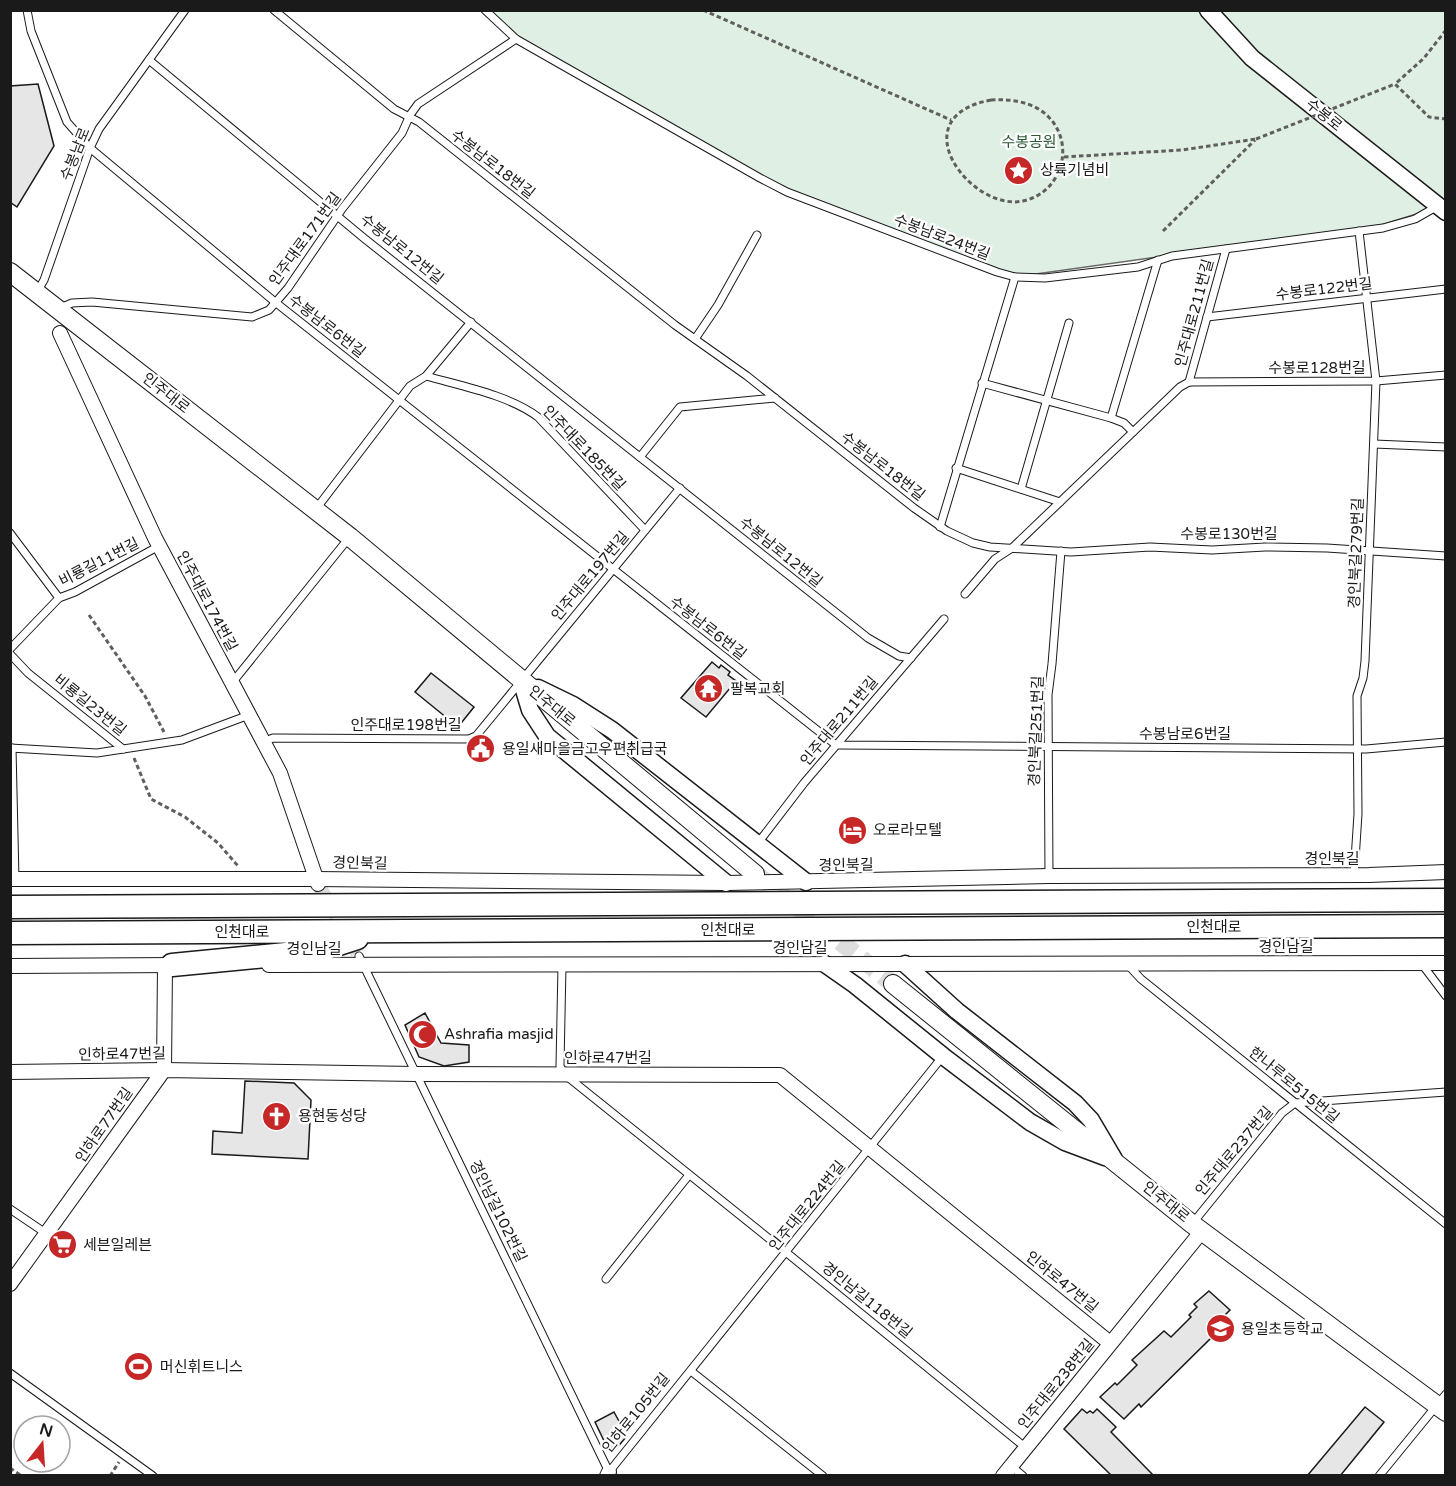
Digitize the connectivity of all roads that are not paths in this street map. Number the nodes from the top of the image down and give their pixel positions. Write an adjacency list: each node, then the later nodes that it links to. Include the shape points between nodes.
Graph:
1 (27, 10): 9 (lane, 수봉남로6번길, via 31,31 67,122)
2 (185, 10): 7 (lane, 수봉남로)
3 (274, 10): 8 (lane, 수봉남로18번길)
4 (485, 10): 6 (lane, 수봉남로24번길)
5 (1208, 10): 10 (street, 수봉로, via 1252,58)
6 (516, 39): 8 (lane, 인주대로171번길, via 418,104); 17 (lane, 수봉남로24번길, via 787,192)
7 (149, 60): 9 (lane, 수봉남로, via 99,129); 11 (lane, 수봉남로12번길)
8 (409, 117): 11 (lane, 인주대로171번길, via 402,133); 27 (lane, 수봉남로18번길)
9 (90, 148): 20 (lane, 수봉남로, via 44,280); 21 (lane, 수봉남로6번길)
10 (1442, 209): 12 (lane, 수봉남로24번길, via 1383,228)
11 (338, 215): 21 (lane, 인주대로171번길); 23 (lane, 수봉남로12번길)
12 (1359, 231): 14 (lane, 수봉남로24번길); 19 (lane, 경인북길279번길)
13 (757, 235): 27 (lane)
14 (1226, 249): 15 (lane, 수봉남로24번길); 22 (lane, 인주대로211번길)
15 (1158, 261): 17 (lane, 수봉남로24번길, via 1045,278); 36 (lane)
16 (10, 272): 20 (main road, 인주대로)
17 (1015, 277): 32 (lane, 수봉남로18번길)
18 (1446, 289): 19 (lane, 수봉로122번길)
19 (1367, 298): 22 (lane, 수봉로122번길); 30 (lane, 경인북길279번길)
20 (48, 301): 21 (lane, 인주대로171번길, via 252,317 269,310); 25 (main road, 인주대로); 26 (street, 인주대로174번길)
21 (275, 302): 34 (lane, 수봉남로6번길)
22 (1207, 317): 31 (lane, 인주대로211번길)
23 (471, 322): 29 (lane); 40 (lane, 수봉남로12번길)
24 (1069, 323): 35 (lane)
25 (77, 324): 26 (street, via 63,327); 45 (main road, 인주대로)
26 (60, 333): 50 (street, 인주대로174번길)
27 (694, 339): 33 (lane, 수봉남로18번길)
28 (1446, 375): 30 (lane, 수봉로128번길)
29 (426, 376): 34 (lane, via 410,386); 47 (lane, 인주대로185번길, via 527,409)
30 (1376, 381): 31 (lane, 수봉로128번길); 38 (lane, 경인북길279번길)
31 (1189, 382): 37 (lane, 인주대로211번길)
32 (982, 383): 35 (lane); 41 (lane, 수봉남로18번길)
33 (775, 398): 40 (lane, via 680,407); 46 (lane, 수봉남로18번길)
34 (399, 400): 45 (lane); 55 (lane, 수봉남로6번길)
35 (1047, 401): 36 (lane); 43 (lane)
36 (1111, 418): 37 (lane)
37 (1133, 432): 44 (lane, 인주대로211번길)
38 (1374, 444): 39 (lane); 53 (lane, 경인북길279번길)
39 (1446, 447)
40 (640, 457): 42 (lane, 수봉남로12번길)
41 (956, 468): 43 (lane); 46 (lane, 수봉남로18번길)
42 (680, 488): 47 (lane, 인주대로197번길); 61 (lane, 수봉남로12번길, via 868,638 899,657)
43 (1021, 489): 44 (lane)
44 (1060, 502): 51 (lane, 인주대로211번길)
45 (316, 510): 49 (main road, 인주대로)
46 (940, 527): 51 (lane, 수봉남로18번길, via 973,543)
47 (645, 530): 55 (lane, 인주대로197번길)
48 (10, 533): 57 (lane, 비룡길11번길)
49 (350, 537): 62 (main road, 인주대로); 63 (lane)
50 (159, 546): 57 (lane, 비룡길11번길); 63 (street, 인주대로174번길)
51 (1012, 548): 52 (lane, 수봉로130번길); 56 (lane, 인주대로211번길, via 995,559)
52 (1061, 551): 53 (lane, 수봉로130번길, via 1265,547); 68 (lane, 경인북길251번길, via 1048,695)
53 (1369, 552): 54 (lane, 수봉로130번길); 71 (lane, 경인북길279번길, via 1363,678 1356,696)
54 (1446, 556)
55 (613, 570): 62 (lane, 인주대로197번길); 67 (lane, 수봉남로6번길)
56 (965, 594)
57 (59, 597): 59 (lane)
58 (944, 619): 61 (lane, 인주대로211번길)
59 (10, 649)
60 (10, 654): 70 (lane, 비룡길23번길)
61 (911, 658): 67 (lane, 인주대로211번길)
62 (521, 680): 65 (lane, 인주대로198번길, via 476,736 469,739 273,738); 72 (street, via 612,729); 74 (main road, 인주대로); 80 (street, via 530,710 547,736)
63 (232, 683): 64 (street, 인주대로174번길)
64 (249, 715): 65 (street, 인주대로174번길); 70 (lane, via 182,740)
65 (263, 742): 78 (street, 인주대로174번길, via 280,772)
66 (1446, 742): 71 (lane, 수봉남로6번길)
67 (836, 745): 68 (lane, 수봉남로6번길); 72 (lane, 인주대로211번길)
68 (1048, 747): 71 (lane, 수봉남로6번길); 76 (lane, 경인북길251번길)
69 (11, 748): 70 (lane, 비룡길23번길, via 87,753); 77 (lane, 경인북길)
70 (123, 749)
71 (1358, 749): 75 (lane, 경인북길279번길)
72 (758, 843): 79 (street)
73 (1446, 872): 75 (street, 경인북길)
74 (755, 874)
75 (1354, 875): 76 (street, 경인북길)
76 (1049, 876): 79 (street, 경인북길)
77 (13, 879): 78 (street, 경인북길)
78 (317, 882): 80 (street, 경인북길)
79 (806, 882): 80 (street, 경인북길)
80 (726, 883)
81 (1446, 900): 82 (highway, 인천대로)
82 (10, 907)
83 (1446, 926): 84 (highway, 인천대로)
84 (380, 931): 85 (highway, 인천대로); 92 (highway, via 318,951)
85 (10, 933)
86 (362, 961): 92 (street, 경인남길); 93 (street, 경인남길); 100 (lane, 경인남길102번길)
87 (1421, 963): 88 (street, 경인남길); 91 (street, 경인남길); 96 (lane)
88 (1446, 963)
89 (825, 964): 90 (street, 경인남길); 93 (street, 경인남길); 97 (street)
90 (905, 964): 91 (street, 경인남길); 105 (street, via 957,1011 1075,1103 1091,1120)
91 (1127, 964): 103 (lane, 한나루로515번길)
92 (169, 965): 94 (street, 경인남길); 98 (street)
93 (562, 965): 101 (lane, via 560,1066)
94 (10, 966)
95 (893, 984): 105 (main road, 인주대로)
96 (1446, 996)
97 (943, 1056): 104 (lane, 인주대로224번길); 105 (street, via 1030,1122 1065,1143)
98 (164, 1070): 99 (street, 인하로47번길); 100 (street, 인하로47번길); 110 (street, 인하로77번길)
99 (10, 1072)
100 (417, 1074): 101 (street, 인하로47번길); 120 (lane, 경인남길102번길)
101 (564, 1074): 104 (street, 인하로47번길, via 780,1075); 106 (lane, 경인남길118번길)
102 (1446, 1092): 103 (lane, 인주대로237번길)
103 (1294, 1103): 108 (lane, 한나루로515번길); 109 (lane, 인주대로237번길, via 1282,1113)
104 (870, 1148): 111 (lane, 인주대로224번길); 114 (street, 인하로47번길)
105 (1115, 1160): 109 (main road, 인주대로)
106 (690, 1175): 111 (lane, 경인남길118번길); 112 (lane)
107 (10, 1209): 110 (lane)
108 (1446, 1224)
109 (1197, 1227): 114 (street, 인주대로238번길); 117 (main road, 인주대로)
110 (47, 1234): 113 (street, 인하로77번길)
111 (787, 1253): 115 (lane, 인주대로224번길); 118 (lane, 경인남길118번길)
112 (606, 1279)
113 (10, 1284)
114 (1110, 1343): 118 (street, 인주대로238번길)
115 (691, 1371): 120 (lane, 인하로105번길); 122 (lane)
116 (10, 1373): 121 (lane)
117 (1443, 1404): 124 (lane)
118 (1026, 1448): 119 (street, 인주대로238번길)
119 (1007, 1471): 123 (lane)
120 (610, 1474)
121 (153, 1476)
122 (823, 1476)
123 (1023, 1476)
124 (1379, 1476)

